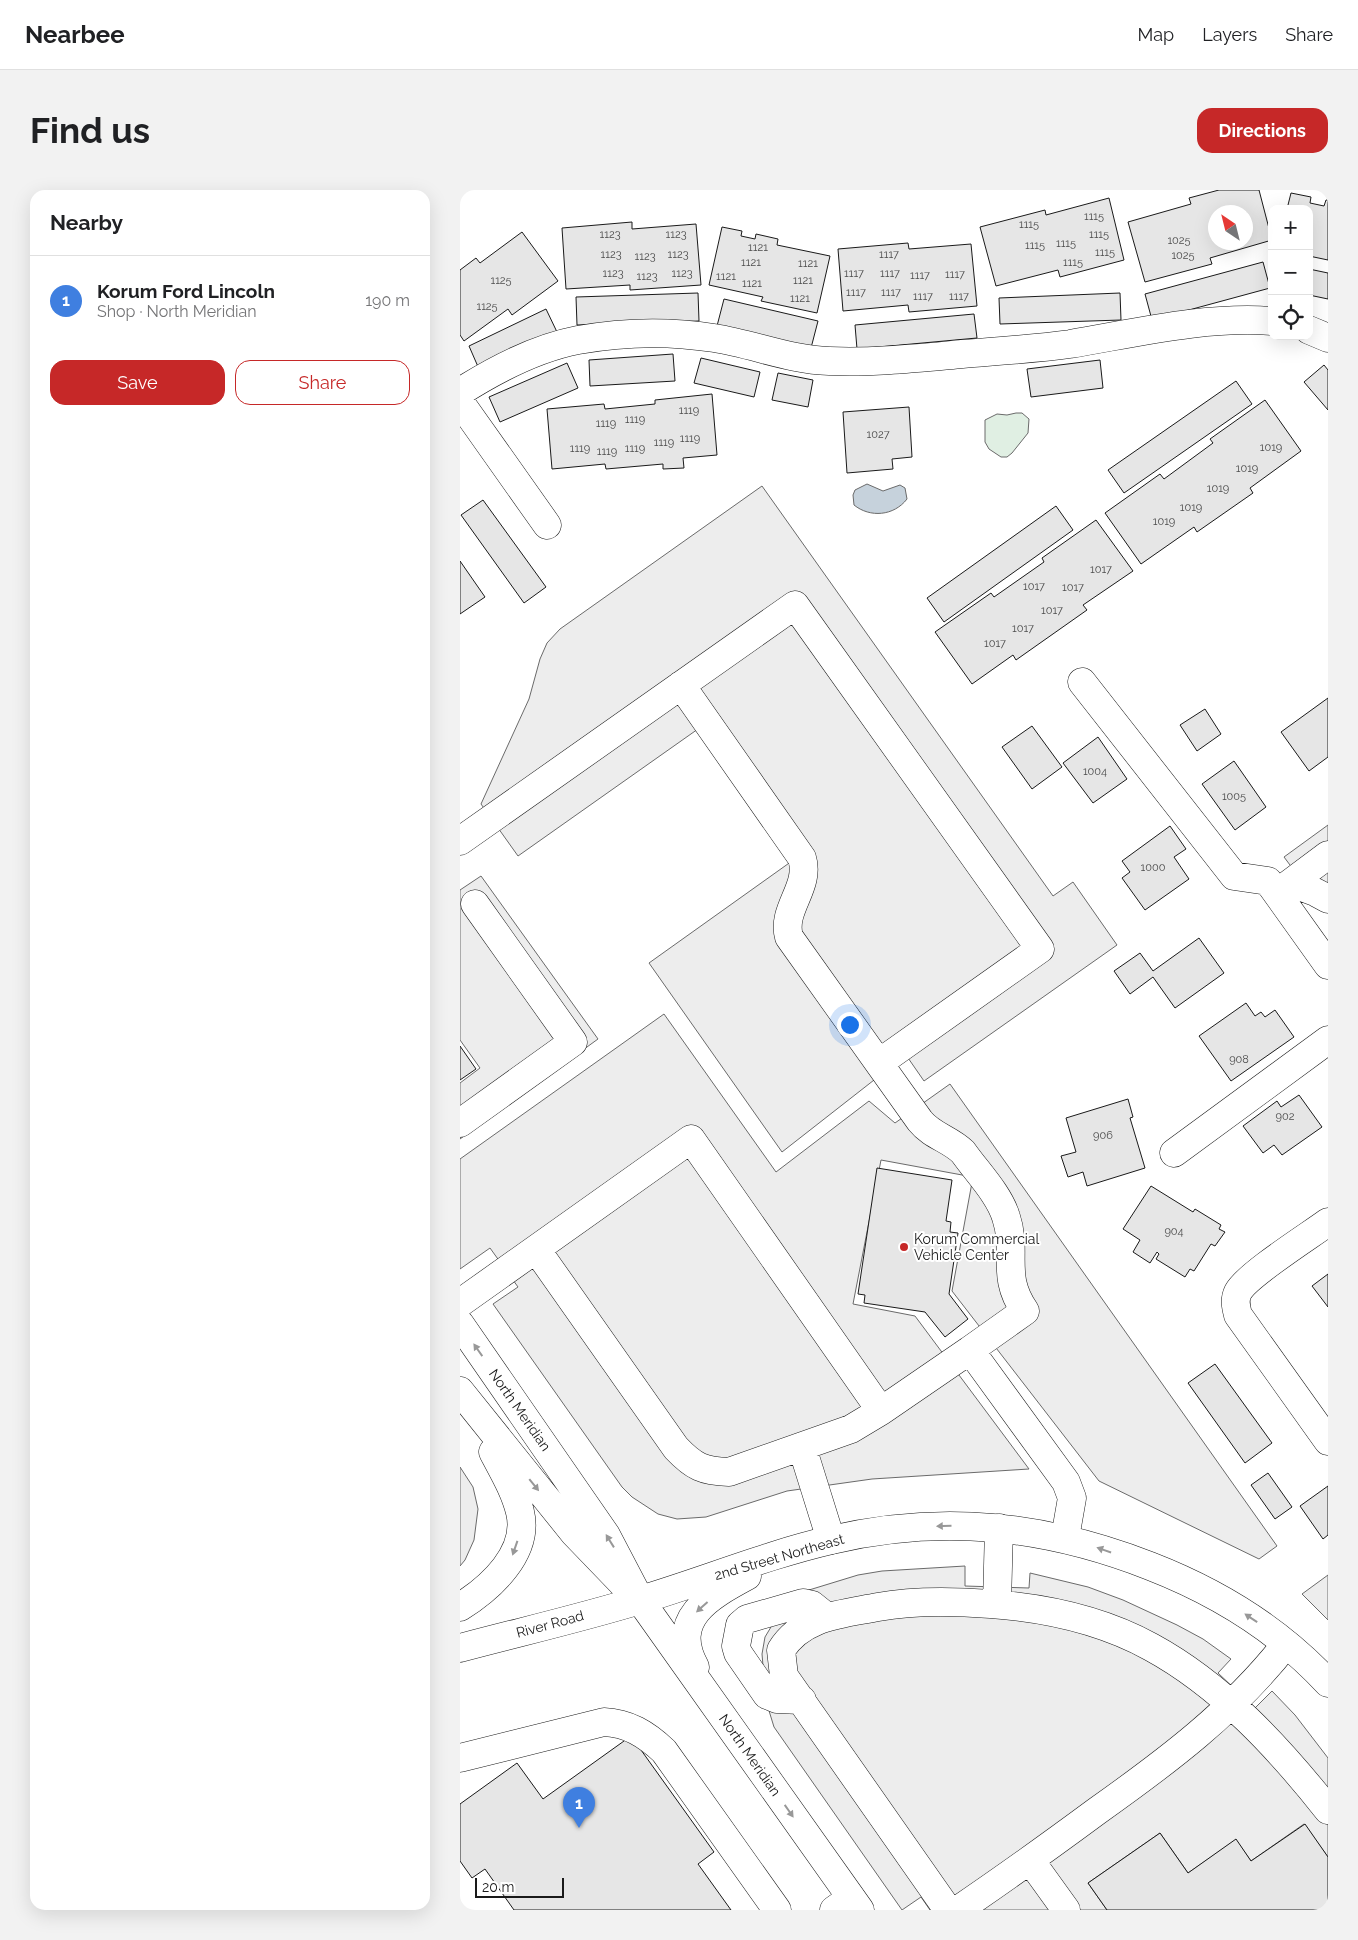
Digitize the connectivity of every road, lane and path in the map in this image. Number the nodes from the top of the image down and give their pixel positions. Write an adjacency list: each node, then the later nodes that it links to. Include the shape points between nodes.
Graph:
1 (1268, 321): 4 (main road, via 1223,320 1056,346 828,362 716,338 670,334 620,335 576,340 531,354 487,374)
2 (1313, 332): 3 (main road)
3 (1328, 338)
4 (460, 392)
5 (460, 402): 6 (main road)
6 (547, 525)
7 (1082, 682): 11 (main road, via 1234,876)
8 (681, 685): 9 (main road); 16 (main road, via 802,858 805,874 788,919 789,937); 16 (main road, via 795,605 1040,949)
9 (460, 841)
10 (1328, 855): 11 (main road)
11 (1279, 886): 12 (main road, via 1315,892); 14 (main road)
12 (1328, 900)
13 (475, 904): 17 (main road, via 573,1042)
14 (1328, 965)
15 (1328, 1040): 18 (main road)
16 (879, 1063): 23 (main road, via 927,1130 963,1152 1006,1216 1010,1230 1010,1280 1025,1311)
17 (460, 1123)
18 (1174, 1153)
19 (1328, 1222): 26 (main road, via 1249,1279 1238,1292 1235,1304 1238,1315)
20 (536, 1249): 21 (main road); 25 (main road, via 691,1139); 27 (main road, via 660,1427 690,1462 708,1472 729,1472)
21 (460, 1303)
22 (460, 1324): 32 (main road, North Meridian, one-way to 22, via 606,1535)
23 (970, 1350): 25 (main road); 29 (main road, via 1066,1482 1072,1498)
24 (460, 1391): 32 (main road, North Meridian, one-way to 32, via 574,1533); 34 (main road, one-way to 34, via 509,1482 520,1514 521,1530 516,1551 506,1568 486,1589)
25 (882, 1412): 27 (main road, via 851,1429)
26 (1328, 1441)
27 (802, 1447): 30 (main road)
28 (999, 1528): 29 (main road, 2nd Street Northeast); 30 (main road, 2nd Street Northeast, one-way to 30, via 966,1525 909,1527); 33 (main road)
29 (1065, 1538): 36 (main road, 2nd Street Northeast, one-way to 29, via 1220,1597 1182,1578)
30 (832, 1540): 31 (main road, 2nd Street Northeast)
31 (804, 1547): 32 (main road, 2nd Street Northeast); 41 (main road, one-way to 41, via 718,1594 696,1612 689,1623 685,1635 689,1656)
32 (640, 1600): 37 (main road, River Road); 41 (main road, North Meridian)
33 (997, 1604): 35 (main road, via 931,1601); 40 (main road, via 1084,1620 1116,1631 1179,1664)
34 (460, 1608)
35 (827, 1617): 39 (main road, via 798,1630 781,1650 784,1676); 39 (main road, via 812,1605 803,1603 747,1619 740,1625 738,1653 768,1695 777,1699)
36 (1286, 1644): 38 (main road, 2nd Street Northeast); 40 (main road)
37 (460, 1648)
38 (1328, 1683)
39 (802, 1700): 47 (main road)
40 (1232, 1706): 43 (main road, via 1294,1767); 44 (main road, via 1163,1763)
41 (721, 1714): 45 (main road, North Meridian, one-way to 45)
42 (460, 1758): 46 (main road, via 604,1722 633,1728 664,1751)
43 (1328, 1810)
44 (1030, 1860): 48 (main road); 49 (main road)
45 (848, 1906)
46 (776, 1910)
47 (948, 1910)
48 (958, 1910)
49 (1066, 1910)

